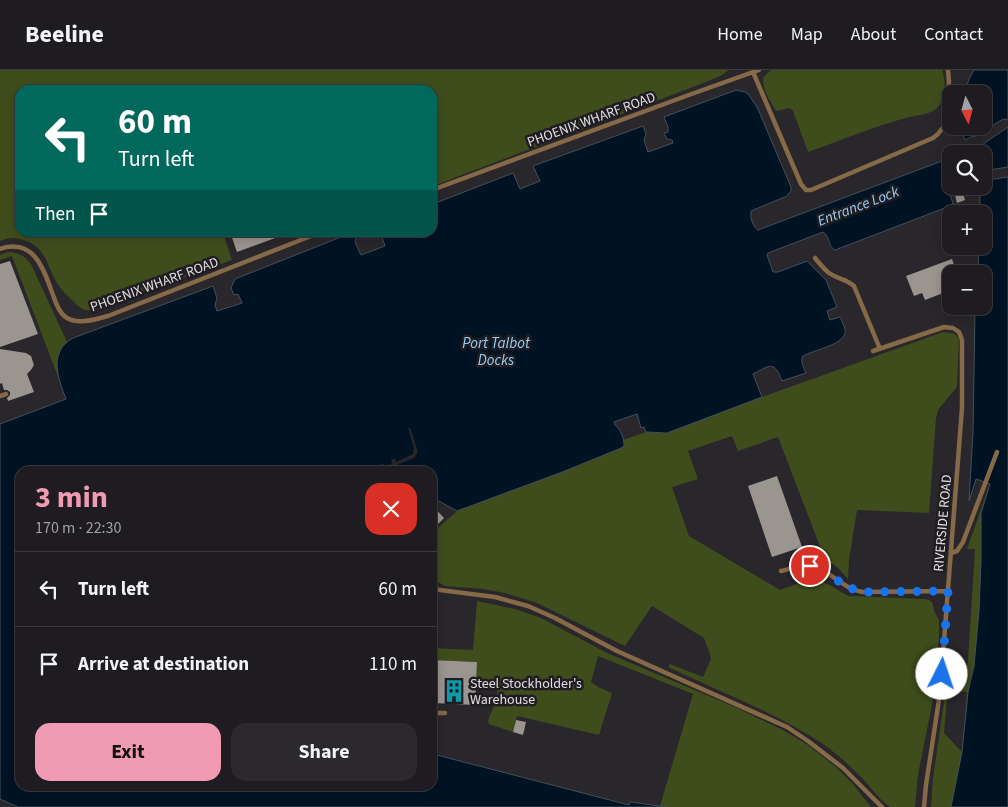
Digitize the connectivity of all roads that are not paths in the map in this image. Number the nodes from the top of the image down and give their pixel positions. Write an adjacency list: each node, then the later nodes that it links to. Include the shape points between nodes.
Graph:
1 (759, 70): 3 (lane, PHOENIX WHARF ROAD)
2 (948, 70): 3 (lane, via 944,126 938,134 811,190 806,190 801,184)
3 (753, 72): 4 (lane, PHOENIX WHARF ROAD)
4 (437, 188)
5 (309, 237): 6 (lane, PHOENIX WHARF ROAD, via 108,316 80,321 61,312 34,256 20,247)
6 (0, 248)
7 (815, 258): 8 (lane, via 828,272 854,286)
8 (880, 349): 9 (lane, RIVERSIDE ROAD); 13 (lane, RIVERSIDE ROAD, via 944,327 960,332 962,408)
9 (873, 351)
10 (6, 394): 11 (lane)
11 (0, 396)
12 (997, 452): 13 (lane, via 963,542)
13 (951, 554): 16 (lane, RIVERSIDE ROAD)
14 (782, 571): 16 (lane, via 805,566 818,568 857,591)
15 (437, 590): 19 (lane, via 495,597 528,606 617,651 787,727 843,768)
16 (948, 591): 20 (lane, RIVERSIDE ROAD, via 940,693)
17 (437, 713): 18 (lane)
18 (445, 713)
19 (882, 807)
20 (924, 807)

